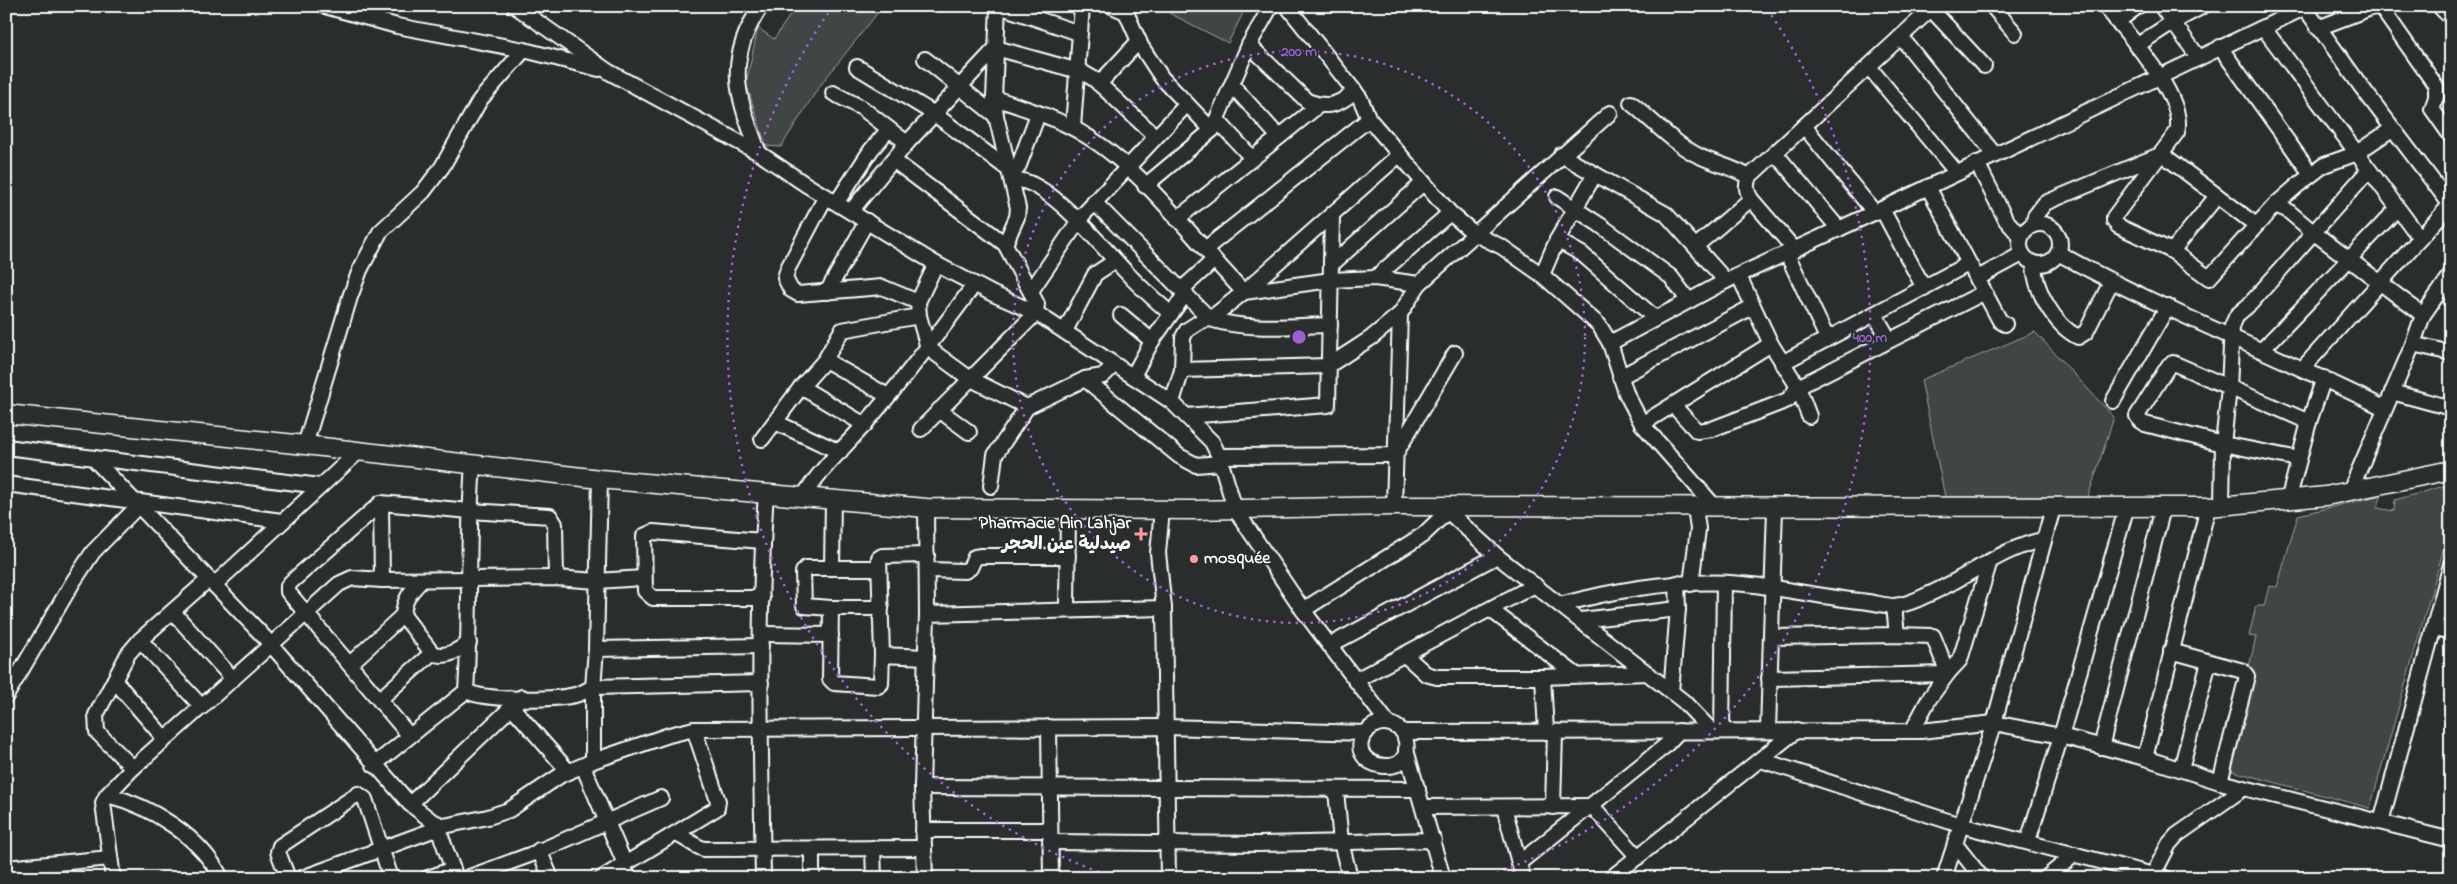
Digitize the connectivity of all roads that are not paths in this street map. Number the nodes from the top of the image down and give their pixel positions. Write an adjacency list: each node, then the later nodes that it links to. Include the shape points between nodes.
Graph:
1 (326, 6): 33 (street, via 397,26)
2 (515, 6): 39 (street)
3 (998, 6): 25 (street); 32 (street)
4 (1082, 6): 25 (street)
5 (1112, 6): 19 (street)
6 (1271, 6): 29 (street)
7 (1287, 6): 45 (street)
8 (1992, 6): 26 (street)
9 (2105, 6): 21 (street)
10 (2138, 6): 21 (street)
11 (2161, 6): 22 (street)
12 (2203, 6): 22 (street)
13 (2376, 6): 24 (street)
14 (2380, 6): 62 (street, via 2436,86 2432,109)
15 (2440, 6): 20 (street)
16 (2306, 7): 23 (street); 24 (street)
17 (760, 8): 65 (street, via 742,42 737,88)
18 (1932, 8): 27 (street); 36 (street)
19 (1127, 9): 28 (street)
20 (2451, 18)
21 (2117, 22): 30 (street)
22 (2173, 22): 30 (street); 34 (street)
23 (2263, 27): 31 (street); 68 (street)
24 (2318, 28): 59 (street)
25 (1079, 33): 40 (street)
26 (2015, 33)
27 (1901, 37): 38 (street); 71 (street)
28 (1139, 41): 42 (street); 49 (street, via 1162,78)
29 (1249, 46): 43 (street); 50 (street, via 1308,101)
30 (2136, 46): 41 (street)
31 (2220, 47): 34 (street); 80 (street)
32 (996, 48): 40 (street); 44 (street); 47 (street)
33 (524, 50): 39 (street); 201 (street, via 480,100 442,167 423,192 380,232 360,270)
34 (2199, 58): 41 (street)
35 (925, 59): 44 (street)
36 (1984, 66)
37 (857, 67): 52 (street)
38 (1869, 67): 57 (street); 77 (street)
39 (609, 72): 65 (street)
40 (1077, 72): 42 (street); 58 (street)
41 (2162, 77): 67 (street, via 2179,121 2177,132); 71 (street)
42 (1099, 84): 61 (street)
43 (1232, 85): 56 (street); 63 (street)
44 (958, 86): 52 (street); 54 (street)
45 (1355, 91): 50 (street, via 1341,103); 55 (street)
46 (833, 93): 60 (street, via 862,108)
47 (994, 98): 53 (street); 54 (street)
48 (1631, 103): 81 (street, via 1698,156 1737,169)
49 (1187, 104): 56 (street); 61 (street)
50 (1319, 106): 63 (street)
51 (1610, 113): 70 (street)
52 (933, 114): 64 (street); 78 (street)
53 (1038, 114): 58 (street); 78 (street, via 1019,165)
54 (996, 116): 78 (street)
55 (1369, 119): 69 (street); 115 (street)
56 (1214, 125): 72 (street); 83 (street)
57 (1804, 126): 66 (street); 95 (street)
58 (1073, 127): 75 (street)
59 (2392, 128): 68 (street); 90 (street)
60 (889, 129): 64 (street); 87 (street)
61 (1155, 136): 75 (street)
62 (2451, 136)
63 (1280, 137): 72 (street)
64 (906, 143): 73 (street)
65 (759, 153): 87 (street)
66 (1775, 153): 81 (street); 103 (street)
67 (2162, 154): 85 (street); 101 (street, via 2045,203); 112 (street, via 2114,221 2118,226)
68 (2355, 154): 76 (street); 80 (street, via 2324,165)
69 (1399, 155): 82 (street); 97 (street)
70 (1561, 155): 79 (street); 105 (street)
71 (1995, 155): 74 (street)
72 (1252, 158): 98 (street)
73 (893, 160): 94 (street); 109 (street)
74 (1976, 163): 77 (street); 106 (street, via 2006,220)
75 (1127, 167): 83 (street); 89 (street)
76 (2368, 171): 93 (street); 104 (street)
77 (1957, 173): 84 (street)
78 (1010, 174): 99 (street, via 1028,182); 109 (street, via 1018,208)
79 (1595, 174): 92 (street); 110 (street, via 1666,214)
80 (2311, 174): 91 (street)
81 (1749, 177): 88 (street, via 1747,192)
82 (1422, 184): 96 (street); 121 (street)
83 (1145, 186): 98 (street)
84 (1928, 187): 95 (street); 120 (street)
85 (2217, 196): 102 (street); 112 (street)
86 (1557, 197): 92 (street)
87 (831, 199): 94 (street); 136 (street, via 785,278 790,290 798,294)
88 (1752, 199): 110 (street); 111 (street)
89 (1094, 202): 99 (street); 135 (street)
90 (2450, 204): 107 (street)
91 (2275, 205): 102 (street); 104 (street, via 2287,210)
92 (1576, 208): 108 (street); 141 (street, via 1671,277)
93 (2397, 209): 107 (street); 116 (street)
94 (852, 211): 100 (street)
95 (1878, 211): 103 (street); 133 (street)
96 (1450, 213): 105 (street); 125 (street)
97 (1332, 216): 121 (street); 137 (street)
98 (1177, 219): 115 (street)
99 (1079, 220): 117 (street); 134 (street)
100 (867, 221): 119 (street); 136 (street)
101 (2033, 225): 106 (street); 113 (street, via 2045,224 2056,230 2061,241)
102 (2256, 225): 112 (street, via 2209,278)
103 (1839, 229): 111 (street)
104 (2313, 232): 116 (street); 156 (street, via 2237,316)
105 (1474, 234): 122 (street); 131 (street)
106 (2021, 238): 114 (street)
107 (2420, 238): 130 (street)
108 (1558, 240): 122 (street); 151 (street, via 1582,254)
109 (1005, 244): 134 (street)
110 (1696, 246): 128 (street)
111 (1791, 252): 124 (street); 157 (street)
112 (2172, 252)
113 (2058, 253): 118 (street, via 2048,263); 129 (street)
114 (2022, 254): 118 (street); 126 (street)
115 (1209, 255): 135 (street); 137 (street)
116 (2348, 259): 130 (street); 164 (street)
117 (1115, 261): 146 (street); 155 (street, via 1095,274)
118 (2034, 263): 129 (street, via 2034,273 2046,303 2062,324 2078,337 2086,332)
119 (936, 264): 132 (street); 144 (street)
120 (1968, 264): 126 (street); 133 (street)
121 (1332, 265): 127 (street)
122 (1542, 275): 160 (street, via 1591,316)
123 (2451, 275): 139 (street)
124 (1739, 276): 128 (street); 142 (street)
125 (1375, 278): 127 (street); 131 (street)
126 (1976, 279): 138 (street)
127 (1331, 280): 137 (street); 154 (street)
128 (1726, 281): 141 (street)
129 (2111, 282): 143 (street)
130 (2379, 282): 150 (street); 171 (street)
131 (1419, 284): 147 (street)
132 (974, 285): 145 (street); 163 (street)
133 (1924, 288): 149 (street)
134 (1031, 291): 145 (street, via 1037,304)
135 (1184, 291): 146 (street); 152 (street)
136 (827, 292): 144 (street, via 882,286)
137 (1244, 292): 152 (street)
138 (1983, 293): 153 (street); 158 (street)
139 (2436, 293): 140 (street); 150 (street)
140 (2451, 297)
141 (1689, 301): 151 (street)
142 (1752, 306): 161 (street); 174 (street)
143 (2168, 306): 156 (street); 183 (street)
144 (918, 309): 163 (street); 167 (street, via 842,330)
145 (1036, 313): 155 (street); 175 (street)
146 (1170, 313): 159 (street)
147 (1400, 314): 170 (street, via 1363,344); 205 (street)
148 (1121, 315): 159 (street)
149 (1875, 315): 157 (street); 158 (street)
150 (2423, 315): 162 (street)
151 (1655, 318): 160 (street)
152 (1210, 319): 154 (street, via 1251,326); 172 (street, via 1200,321 1183,337)
153 (2004, 324)
154 (1330, 325): 170 (street)
155 (1065, 331): 169 (street)
156 (2231, 336): 164 (street); 180 (street)
157 (1827, 338): 168 (street)
158 (1889, 339): 179 (street)
159 (1152, 341): 173 (street)
160 (1610, 343): 174 (street)
161 (1771, 344): 168 (street); 185 (street)
162 (2413, 344): 166 (street); 181 (street)
163 (928, 348): 175 (street); 182 (street)
164 (2262, 350): 171 (street)
165 (1455, 353): 205 (street)
166 (2451, 353)
167 (826, 360): 178 (street); 182 (street)
168 (1782, 363): 179 (street)
169 (1114, 365): 173 (street); 177 (street, via 1103,376)
170 (1328, 366): 172 (street); 191 (street, via 1328,406)
171 (2303, 368): 176 (street)
172 (1182, 370): 184 (street)
173 (1133, 376): 184 (street)
174 (1620, 377): 195 (street)
175 (970, 378): 186 (street); 189 (street)
176 (2324, 378): 187 (street); 194 (street)
177 (1085, 379): 186 (street); 208 (street, via 1179,456 1196,465)
178 (801, 387): 193 (street); 196 (street)
179 (1798, 387): 185 (street, via 1788,400 1700,431); 192 (street)
180 (2229, 388): 194 (street); 200 (street); 200 (street, via 2173,363 2137,416 2145,424)
181 (2392, 392): 187 (street); 188 (street)
182 (888, 396): 196 (street)
183 (2113, 401)
184 (1172, 402): 191 (street)
185 (1673, 405): 195 (street)
186 (1027, 407): 214 (street, via 995,455)
187 (2384, 408): 215 (street)
188 (2451, 408)
189 (939, 410): 197 (street); 198 (street)
190 (6, 414): 201 (main road)
191 (1186, 416): 208 (street, via 1212,442)
192 (1809, 416)
193 (775, 422): 199 (street); 204 (street)
194 (2309, 422): 207 (street)
195 (1642, 424): 227 (street)
196 (865, 425): 204 (street)
197 (921, 429)
198 (969, 432)
199 (762, 439)
200 (2223, 444): 207 (street); 225 (street)
201 (305, 445): 203 (main road)
202 (6, 446): 206 (street)
203 (358, 452): 209 (main road); 213 (street)
204 (840, 452): 217 (street)
205 (1395, 455): 208 (street); 222 (street)
206 (93, 458): 213 (street); 220 (street)
207 (2299, 459): 219 (street)
208 (1220, 460): 233 (street)
209 (473, 464): 211 (main road); 235 (street)
210 (2451, 470): 215 (main road)
211 (600, 479): 216 (main road); 252 (street)
212 (6, 484): 220 (street)
213 (320, 486): 236 (street)
214 (991, 486)
215 (2350, 491): 219 (main road)
216 (766, 494): 217 (main road); 238 (street)
217 (803, 496): 218 (main road)
218 (833, 499): 226 (main road); 244 (street)
219 (2288, 501): 225 (main road)
220 (136, 502): 236 (street); 253 (street); 304 (street, via 88,560)
221 (381, 503): 235 (street); 250 (street); 270 (street, via 288,586 288,592)
222 (1394, 506): 233 (main road); 234 (main road)
223 (2127, 506): 229 (main road); 230 (main road); 325 (street)
224 (1695, 507): 227 (main road); 234 (main road); 255 (street, via 1698,529)
225 (2215, 507): 230 (main road); 285 (street)
226 (926, 508): 231 (main road); 239 (street)
227 (1715, 508): 228 (main road)
228 (1775, 508): 229 (main road); 258 (street)
229 (2053, 508): 237 (street)
230 (2163, 508): 327 (street)
231 (1068, 509): 232 (main road); 240 (street)
232 (1162, 509): 233 (main road); 264 (street, via 1158,553)
233 (1235, 509): 267 (street)
234 (1446, 509): 241 (street); 267 (street, via 1423,535)
235 (470, 511): 247 (street, via 552,517 555,524); 249 (street)
236 (282, 521): 253 (street)
237 (2043, 540): 242 (street, via 2030,543); 310 (street)
238 (762, 541): 248 (street, via 648,533 644,536); 259 (street)
239 (927, 555): 245 (street, via 882,556 878,558); 246 (street)
240 (1068, 556): 246 (street, via 981,556 976,557 965,571); 266 (street)
241 (1497, 556): 257 (street); 283 (street)
242 (1989, 564): 261 (street, via 1948,586); 294 (street, via 1960,660)
243 (2451, 564): 274 (street)
244 (832, 568): 245 (street); 262 (street, via 808,568 803,572 805,607)
245 (879, 568): 263 (street)
246 (927, 570): 271 (street)
247 (556, 578): 249 (street); 252 (street)
248 (643, 578): 252 (street); 259 (street, via 645,591 658,599)
249 (470, 579): 251 (street); 281 (street)
250 (382, 580): 251 (street); 270 (street, via 352,578 344,581)
251 (422, 580): 272 (street, via 408,595)
252 (597, 581): 284 (street)
253 (212, 582): 269 (street); 282 (street)
254 (1677, 583): 255 (street); 260 (street, via 1617,591); 265 (street)
255 (1691, 584): 256 (street)
256 (1724, 584): 258 (street); 319 (street)
257 (1535, 586): 260 (street); 268 (street)
258 (1773, 587): 261 (street); 278 (street)
259 (762, 598): 280 (street)
260 (1560, 605): 273 (street)
261 (1894, 606): 277 (street)
262 (831, 608): 263 (street); 276 (street)
263 (881, 608): 287 (street)
264 (1164, 608): 266 (street); 312 (street)
265 (1678, 609): 273 (street); 303 (street)
266 (1067, 610): 271 (street)
267 (1303, 610): 283 (street)
268 (1491, 610): 288 (street); 293 (street)
269 (172, 612): 279 (street); 297 (street)
270 (308, 613): 282 (street); 291 (street)
271 (927, 614): 289 (street)
272 (403, 616): 286 (street); 291 (street)
273 (1581, 620): 292 (street)
274 (2434, 627): 275 (street); 351 (street)
275 (2451, 632)
276 (831, 635): 280 (street); 287 (street, via 830,678 834,683 878,686)
277 (1898, 635): 278 (street); 294 (street, via 1933,636)
278 (1771, 637): 296 (street)
279 (140, 640): 299 (street, via 128,654); 307 (street)
280 (761, 640): 284 (street); 300 (street)
281 (469, 644): 286 (street, via 444,655); 302 (street)
282 (271, 645): 297 (street); 332 (street)
283 (1330, 645): 298 (street)
284 (596, 649): 301 (street)
285 (2171, 651): 290 (street); 329 (street)
286 (432, 653): 306 (street)
287 (882, 654): 289 (street)
288 (1405, 655): 295 (street, via 1426,674 1437,677); 298 (street)
289 (926, 657): 315 (street)
290 (2209, 662): 334 (street); 336 (street, via 2243,671 2247,676)
291 (350, 664): 306 (street)
292 (1647, 673): 293 (street); 303 (street)
293 (1575, 674): 295 (street)
294 (1948, 674): 296 (street); 320 (street, via 1925,705)
295 (1543, 677): 322 (street)
296 (1769, 678): 316 (street)
297 (234, 679): 307 (street)
298 (1356, 680): 309 (street)
299 (115, 681): 326 (street); 333 (street, via 96,715 97,732)
300 (762, 682): 301 (street); 314 (street)
301 (592, 687): 305 (street, via 574,695); 331 (street)
302 (466, 691): 305 (street, via 484,697); 324 (street)
303 (1672, 692): 319 (street)
304 (6, 696)
305 (522, 697): 308 (street)
306 (380, 699): 324 (street)
307 (202, 707): 326 (street)
308 (512, 707): 335 (street); 345 (street)
309 (1387, 722): 321 (street); 323 (street, via 1378,723)
310 (1994, 723): 320 (street); 325 (street); 352 (street)
311 (1049, 727): 312 (street); 315 (street); 337 (street)
312 (1166, 727): 323 (street); 340 (street)
313 (694, 729): 314 (street); 331 (street); 355 (street, via 718,805)
314 (762, 729): 315 (street); 363 (street)
315 (923, 730): 338 (street)
316 (1768, 730): 317 (street); 319 (street)
317 (1797, 730): 320 (street); 330 (street)
318 (1679, 731): 319 (street); 322 (street); 347 (street)
319 (1717, 731)
320 (1912, 731)
321 (1403, 732): 322 (street); 328 (street)
322 (1550, 732): 346 (street)
323 (1366, 733): 328 (street, via 1362,744 1364,754 1377,766 1395,764)
324 (409, 735): 332 (street)
325 (2061, 736): 327 (street); 359 (street)
326 (165, 739): 333 (street)
327 (2101, 747): 329 (street)
328 (1406, 750): 341 (street)
329 (2145, 758): 334 (street)
330 (1760, 760): 352 (street); 370 (street)
331 (588, 764): 335 (street); 350 (street)
332 (374, 765): 345 (street)
333 (133, 768): 343 (street)
334 (2182, 769): 336 (street)
335 (569, 772): 353 (street, via 509,810)
336 (2220, 782): 339 (street)
337 (1050, 787): 338 (street); 340 (street); 356 (street)
338 (922, 788): 354 (street)
339 (2244, 788): 351 (street); 377 (street, via 2177,835 2169,844)
340 (1167, 789): 342 (street); 361 (street)
341 (1418, 789): 342 (street); 348 (street)
342 (1336, 790): 360 (street)
343 (107, 795): 371 (street, via 102,809); 379 (street, via 127,800 193,839)
344 (661, 798): 350 (street)
345 (410, 804): 353 (street)
346 (1553, 806): 347 (street); 349 (street)
347 (1592, 806): 370 (street); 372 (street)
348 (1424, 808): 349 (street); 357 (street)
349 (1504, 808): 372 (street)
350 (605, 820): 368 (street); 374 (street)
351 (2381, 822): 358 (street)
352 (1960, 825): 359 (street); 362 (street)
353 (441, 827): 366 (street); 376 (street)
354 (924, 830): 356 (street); 365 (street)
355 (675, 834): 363 (street, via 704,849); 374 (street)
356 (1050, 836): 361 (street); 393 (street)
357 (1434, 840): 360 (street); 396 (street)
358 (2451, 840)
359 (2028, 841): 369 (street)
360 (1341, 842): 361 (street); 395 (street)
361 (1168, 844): 394 (street)
362 (1955, 844): 399 (street); 400 (street)
363 (763, 848): 367 (street); 389 (street)
364 (873, 848): 365 (street); 367 (street); 391 (street)
365 (924, 848): 392 (street)
366 (380, 849): 380 (street, via 365,799 358,794 280,846 278,852); 381 (street); 382 (street)
367 (812, 849): 390 (street)
368 (539, 850): 373 (street); 386 (street)
369 (2074, 854): 377 (street); 401 (street)
370 (1638, 856): 398 (street)
371 (110, 858): 375 (street); 378 (street)
372 (1519, 863): 397 (street)
373 (503, 864): 384 (street); 385 (street)
374 (623, 865): 387 (street); 388 (street)
375 (6, 868)
376 (455, 873): 383 (street)
377 (2156, 877)
378 (113, 878)
379 (221, 878)
380 (288, 878)
381 (302, 878)
382 (390, 878)
383 (428, 878)
384 (467, 878)
385 (509, 878)
386 (551, 878)
387 (602, 878)
388 (630, 878)
389 (764, 878)
390 (812, 878)
391 (874, 878)
392 (925, 878)
393 (1051, 878)
394 (1168, 878)
395 (1350, 878)
396 (1443, 878)
397 (1524, 878)
398 (1611, 878)
399 (1944, 878)
400 (1982, 878)
401 (2046, 878)

